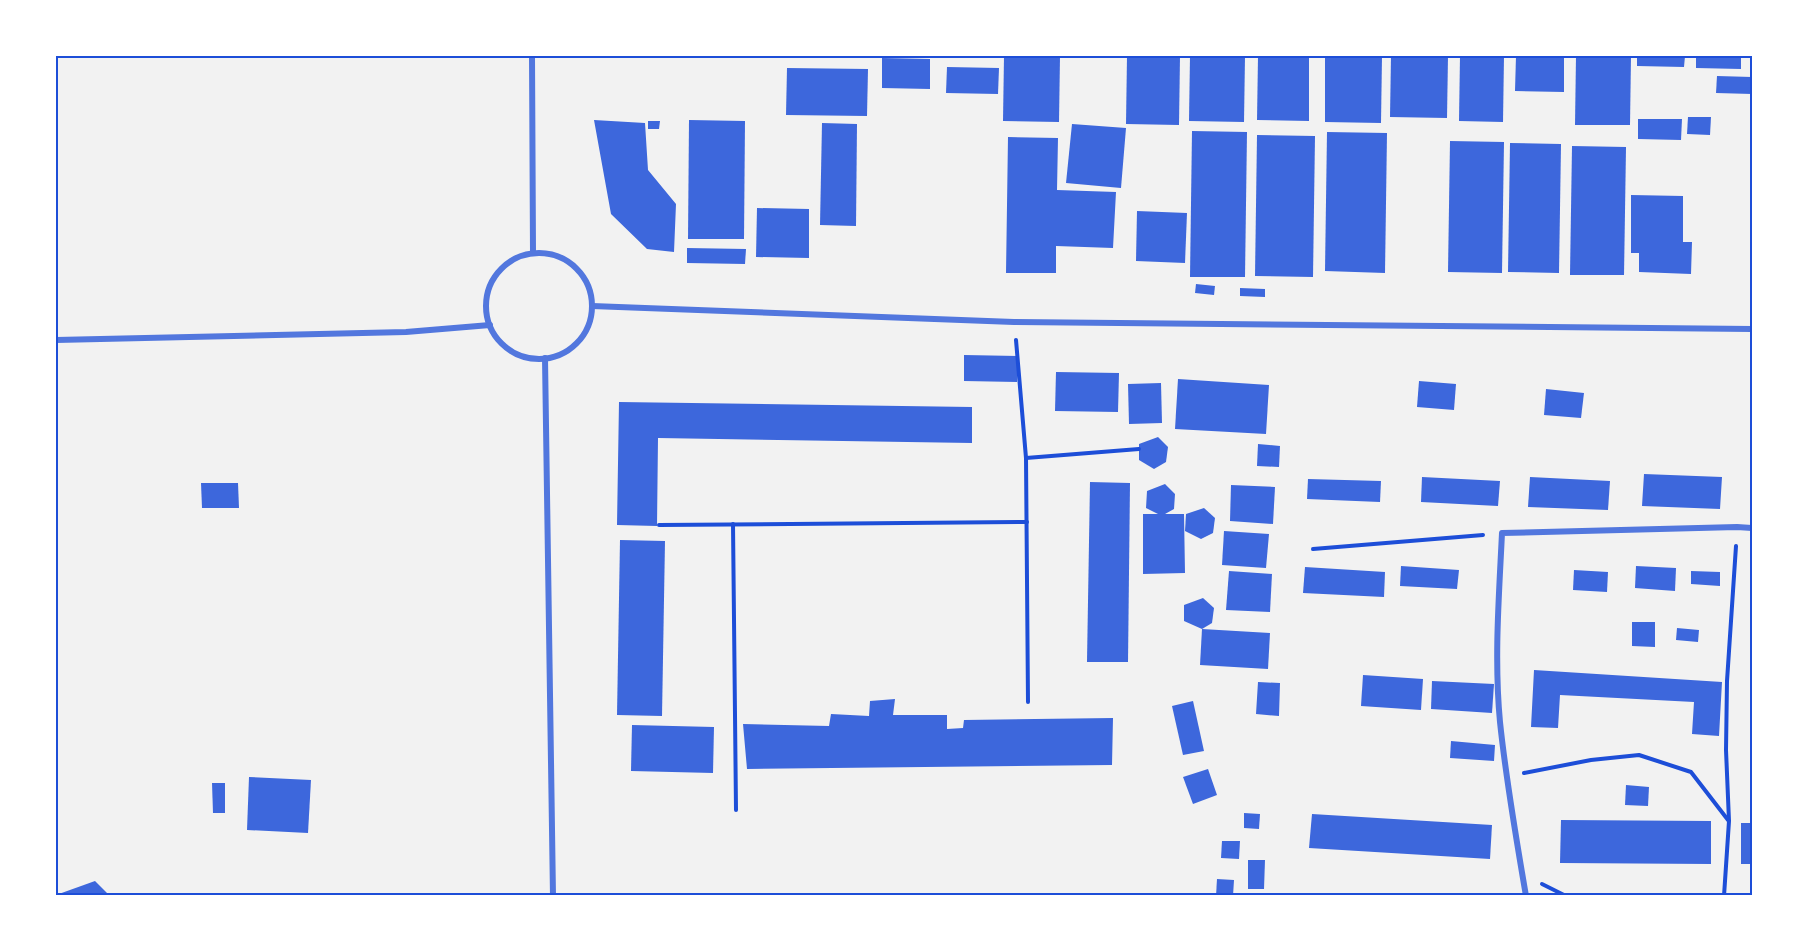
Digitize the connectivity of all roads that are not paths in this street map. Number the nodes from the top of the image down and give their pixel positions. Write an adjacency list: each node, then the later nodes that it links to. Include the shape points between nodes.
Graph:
1 (532, 56): 2 (street)
2 (533, 253): 3 (street, via 562,258 575,267 591,291); 4 (street, via 507,263 490,284 486,312)
3 (592, 306): 5 (street, via 1014,322); 7 (street, via 591,319 579,342 558,356)
4 (490, 325): 6 (street, via 406,332); 7 (street, via 506,347 531,358)
5 (1752, 329)
6 (56, 340)
7 (545, 358): 9 (street)
8 (1752, 528): 10 (street, via 1502,533 1497,640 1500,720)
9 (553, 896)
10 (1526, 896)

